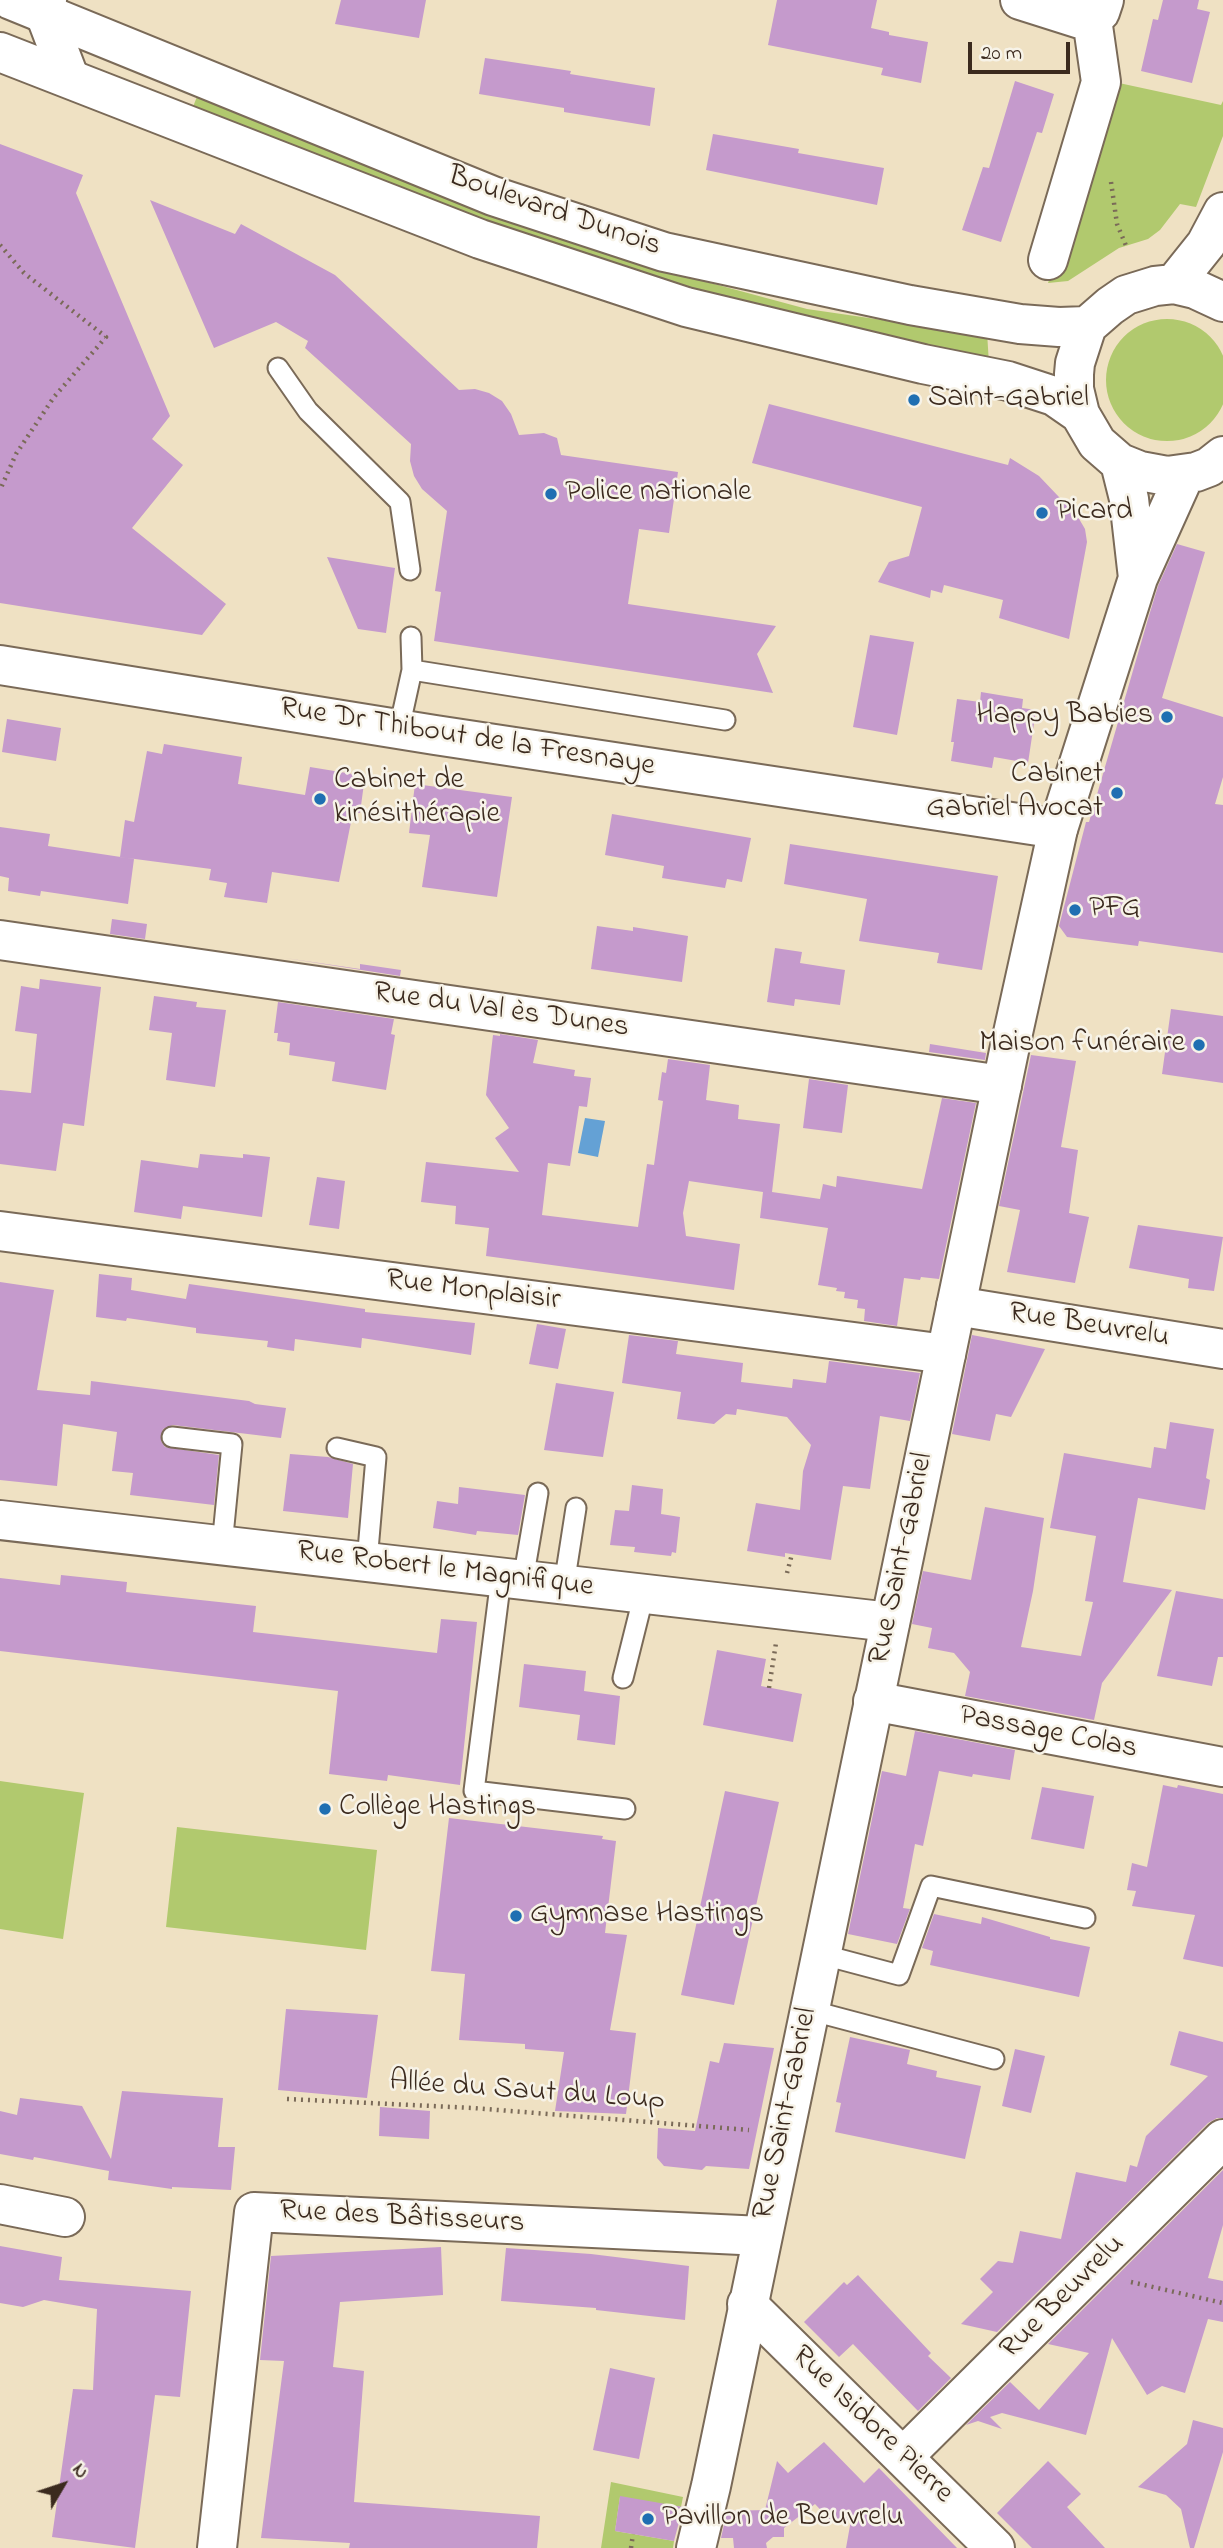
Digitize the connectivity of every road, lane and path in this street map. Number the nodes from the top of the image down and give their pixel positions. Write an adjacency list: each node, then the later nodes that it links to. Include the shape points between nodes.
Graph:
1 (1020, 0): 3 (street, via 1080,19)
2 (35, 5): 5 (street, Boulevard Dunois); 11 (street, Boulevard Dunois, via 493,196 664,252 910,305 1020,324)
3 (1098, 9): 8 (street, via 1101,82)
4 (0, 52): 5 (street, Boulevard Dunois)
5 (69, 77): 13 (street, Boulevard Dunois, via 480,239 686,307 1008,381 1054,396)
6 (1223, 212): 9 (street, via 1206,244)
7 (0, 245): 17 (path, via 24,273 106,337 54,397 16,454)
8 (1048, 260)
9 (1174, 284): 10 (street); 11 (street, via 1126,295)
10 (1223, 302)
11 (1087, 326): 13 (street, via 1074,374)
12 (278, 368): 18 (lane, via 308,411 400,502)
13 (1080, 414): 15 (street, via 1097,443)
14 (1223, 456): 16 (street, via 1209,467)
15 (1120, 463): 16 (street, via 1150,474); 19 (street, Rue Saint-Gabriel)
16 (1185, 474): 19 (street, Rue Saint-Gabriel)
17 (0, 490)
18 (410, 570)
19 (1138, 578): 25 (street, Rue Saint-Gabriel)
20 (411, 637): 22 (lane)
21 (0, 665): 24 (street, Rue Dr Thibout de la Fresnaye)
22 (412, 670): 23 (lane); 24 (lane)
23 (725, 720)
24 (399, 729): 25 (street, Rue Dr Thibout de la Fresnaye)
25 (1058, 829): 27 (street, Rue Saint-Gabriel)
26 (0, 940): 27 (street, Rue du Val ès Dunes)
27 (1002, 1085): 29 (street, Rue Saint-Gabriel)
28 (0, 1231): 31 (street, Rue Monplaisir)
29 (956, 1306): 30 (street, Rue Beuvrelu); 31 (street, Rue Saint-Gabriel)
30 (1223, 1349)
31 (946, 1354): 42 (street, Rue Saint-Gabriel)
32 (172, 1437): 37 (lane, via 232,1444)
33 (337, 1448): 38 (lane, via 376,1457)
34 (538, 1493): 39 (lane)
35 (576, 1508): 40 (lane)
36 (0, 1520): 37 (street, Rue Robert le Magnifique)
37 (222, 1546): 38 (street, Rue Robert le Magnifique)
38 (367, 1562): 39 (street, Rue Robert le Magnifique)
39 (512, 1579): 40 (street, Rue Robert le Magnifique); 48 (lane, via 474,1791)
40 (564, 1585): 41 (street, Rue Robert le Magnifique)
41 (644, 1594): 42 (street, Rue Robert le Magnifique); 44 (lane)
42 (890, 1622): 46 (street, Rue Saint-Gabriel)
43 (776, 1639): 45 (path)
44 (623, 1678)
45 (769, 1688)
46 (873, 1701): 47 (street, Passage Colas); 50 (street, Rue Saint-Gabriel)
47 (1223, 1768)
48 (625, 1809)
49 (1085, 1918): 50 (lane, via 930,1886 899,1975)
50 (820, 1954): 51 (street, Rue Saint-Gabriel)
51 (809, 2010): 52 (lane); 58 (street, Rue Saint-Gabriel)
52 (994, 2059)
53 (287, 2099): 54 (path, Allée du Saut du Loup)
54 (750, 2130)
55 (1223, 2139): 59 (street, Rue Beuvrelu)
56 (0, 2204): 57 (street)
57 (65, 2217)
58 (762, 2236): 61 (street, Rue Saint-Gabriel); 64 (street, Rue des Bâtisseurs, via 254,2212)
59 (1089, 2272): 60 (path); 62 (street, Rue Beuvrelu)
60 (1223, 2303)
61 (747, 2304): 62 (street, Rue Isidore Pierre); 66 (street, Rue Saint-Gabriel)
62 (904, 2456): 67 (street, Rue Isidore Pierre)
63 (633, 2534): 65 (path)
64 (218, 2548)
65 (631, 2548)
66 (696, 2548)
67 (995, 2548)

